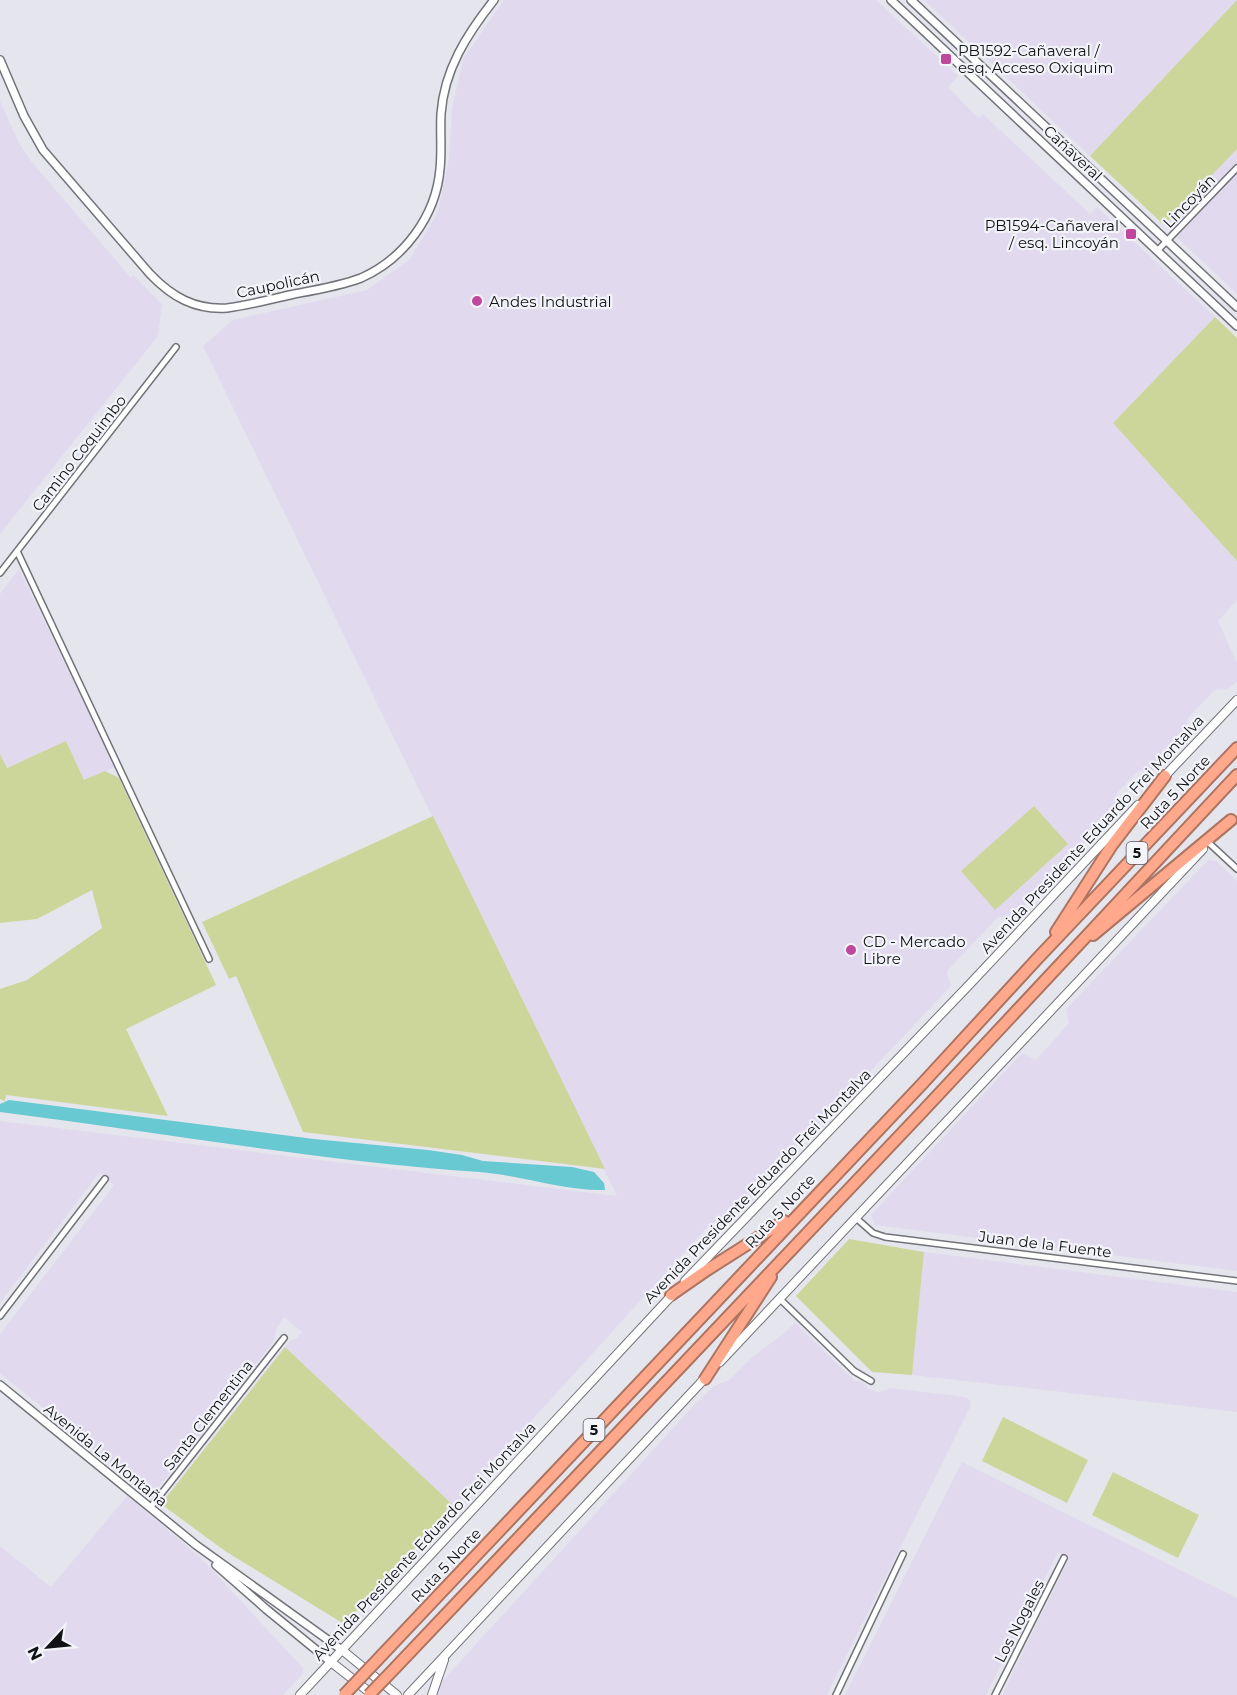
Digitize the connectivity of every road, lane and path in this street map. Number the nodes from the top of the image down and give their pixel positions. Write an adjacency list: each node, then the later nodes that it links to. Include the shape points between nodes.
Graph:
1 (494, 0): 4 (street, Caupolicán, via 465,40 449,72 441,113 438,184 426,217 410,241 390,261 351,281 227,308 185,302 150,274 44,150 24,117)
2 (891, 0): 7 (street, Cañaveral)
3 (911, 0): 6 (street, Cañaveral)
4 (0, 60)
5 (1237, 168): 6 (street, Lincoyán)
6 (1168, 241): 7 (street, Lincoyán); 8 (street, Cañaveral)
7 (1157, 251): 9 (street, Cañaveral)
8 (1237, 307)
9 (1237, 326)
10 (176, 347): 11 (street, Camino Coquimbo)
11 (17, 551): 12 (street, Camino Coquimbo); 21 (street)
12 (0, 573)
13 (1237, 700): 16 (main road, Avenida Presidente Eduardo Frei Montalva)
14 (1237, 748): 22 (highway, Ruta 5 Norte / 5)
15 (1237, 775): 20 (highway, 5)
16 (1165, 776): 22 (highway, via 1101,862); 28 (main road, Avenida Presidente Eduardo Frei Montalva)
17 (1234, 816): 18 (main road); 20 (highway)
18 (1209, 843): 19 (street); 25 (main road)
19 (1237, 869)
20 (1065, 957): 26 (highway, 5)
21 (209, 959)
22 (1037, 959): 24 (highway, Ruta 5 Norte / 5)
23 (105, 1179): 30 (street)
24 (806, 1205): 28 (highway); 43 (highway, Ruta 5 Norte / 5, bridge)
25 (856, 1218): 27 (street, Juan de la Fuente, via 873,1233 885,1237); 29 (main road)
26 (780, 1261): 32 (highway); 44 (highway, 5, bridge)
27 (1237, 1281)
28 (671, 1295): 39 (main road, Avenida Presidente Eduardo Frei Montalva)
29 (780, 1299): 32 (main road); 33 (street, via 854,1371)
30 (0, 1316)
31 (284, 1338): 35 (street, Santa Clementina)
32 (705, 1378): 40 (main road)
33 (871, 1381)
34 (0, 1385): 35 (street, Avenida La Montaña)
35 (150, 1508): 36 (street, Avenida La Montaña)
36 (196, 1545): 39 (street, Avenida La Montaña); 41 (street, Avenida La Montaña)
37 (903, 1554): 48 (street)
38 (1064, 1558): 49 (street, Los Nogales)
39 (342, 1650): 41 (main road, Avenida Presidente Eduardo Frei Montalva); 45 (main road, Avenida La Montaña)
40 (447, 1654): 46 (main road); 47 (main road)
41 (331, 1662): 42 (main road, Avenida Presidente Eduardo Frei Montalva); 44 (main road, Avenida La Montaña)
42 (300, 1695)
43 (344, 1695)
44 (371, 1695)
45 (397, 1695)
46 (408, 1695)
47 (432, 1695)
48 (836, 1695)
49 (995, 1695)

